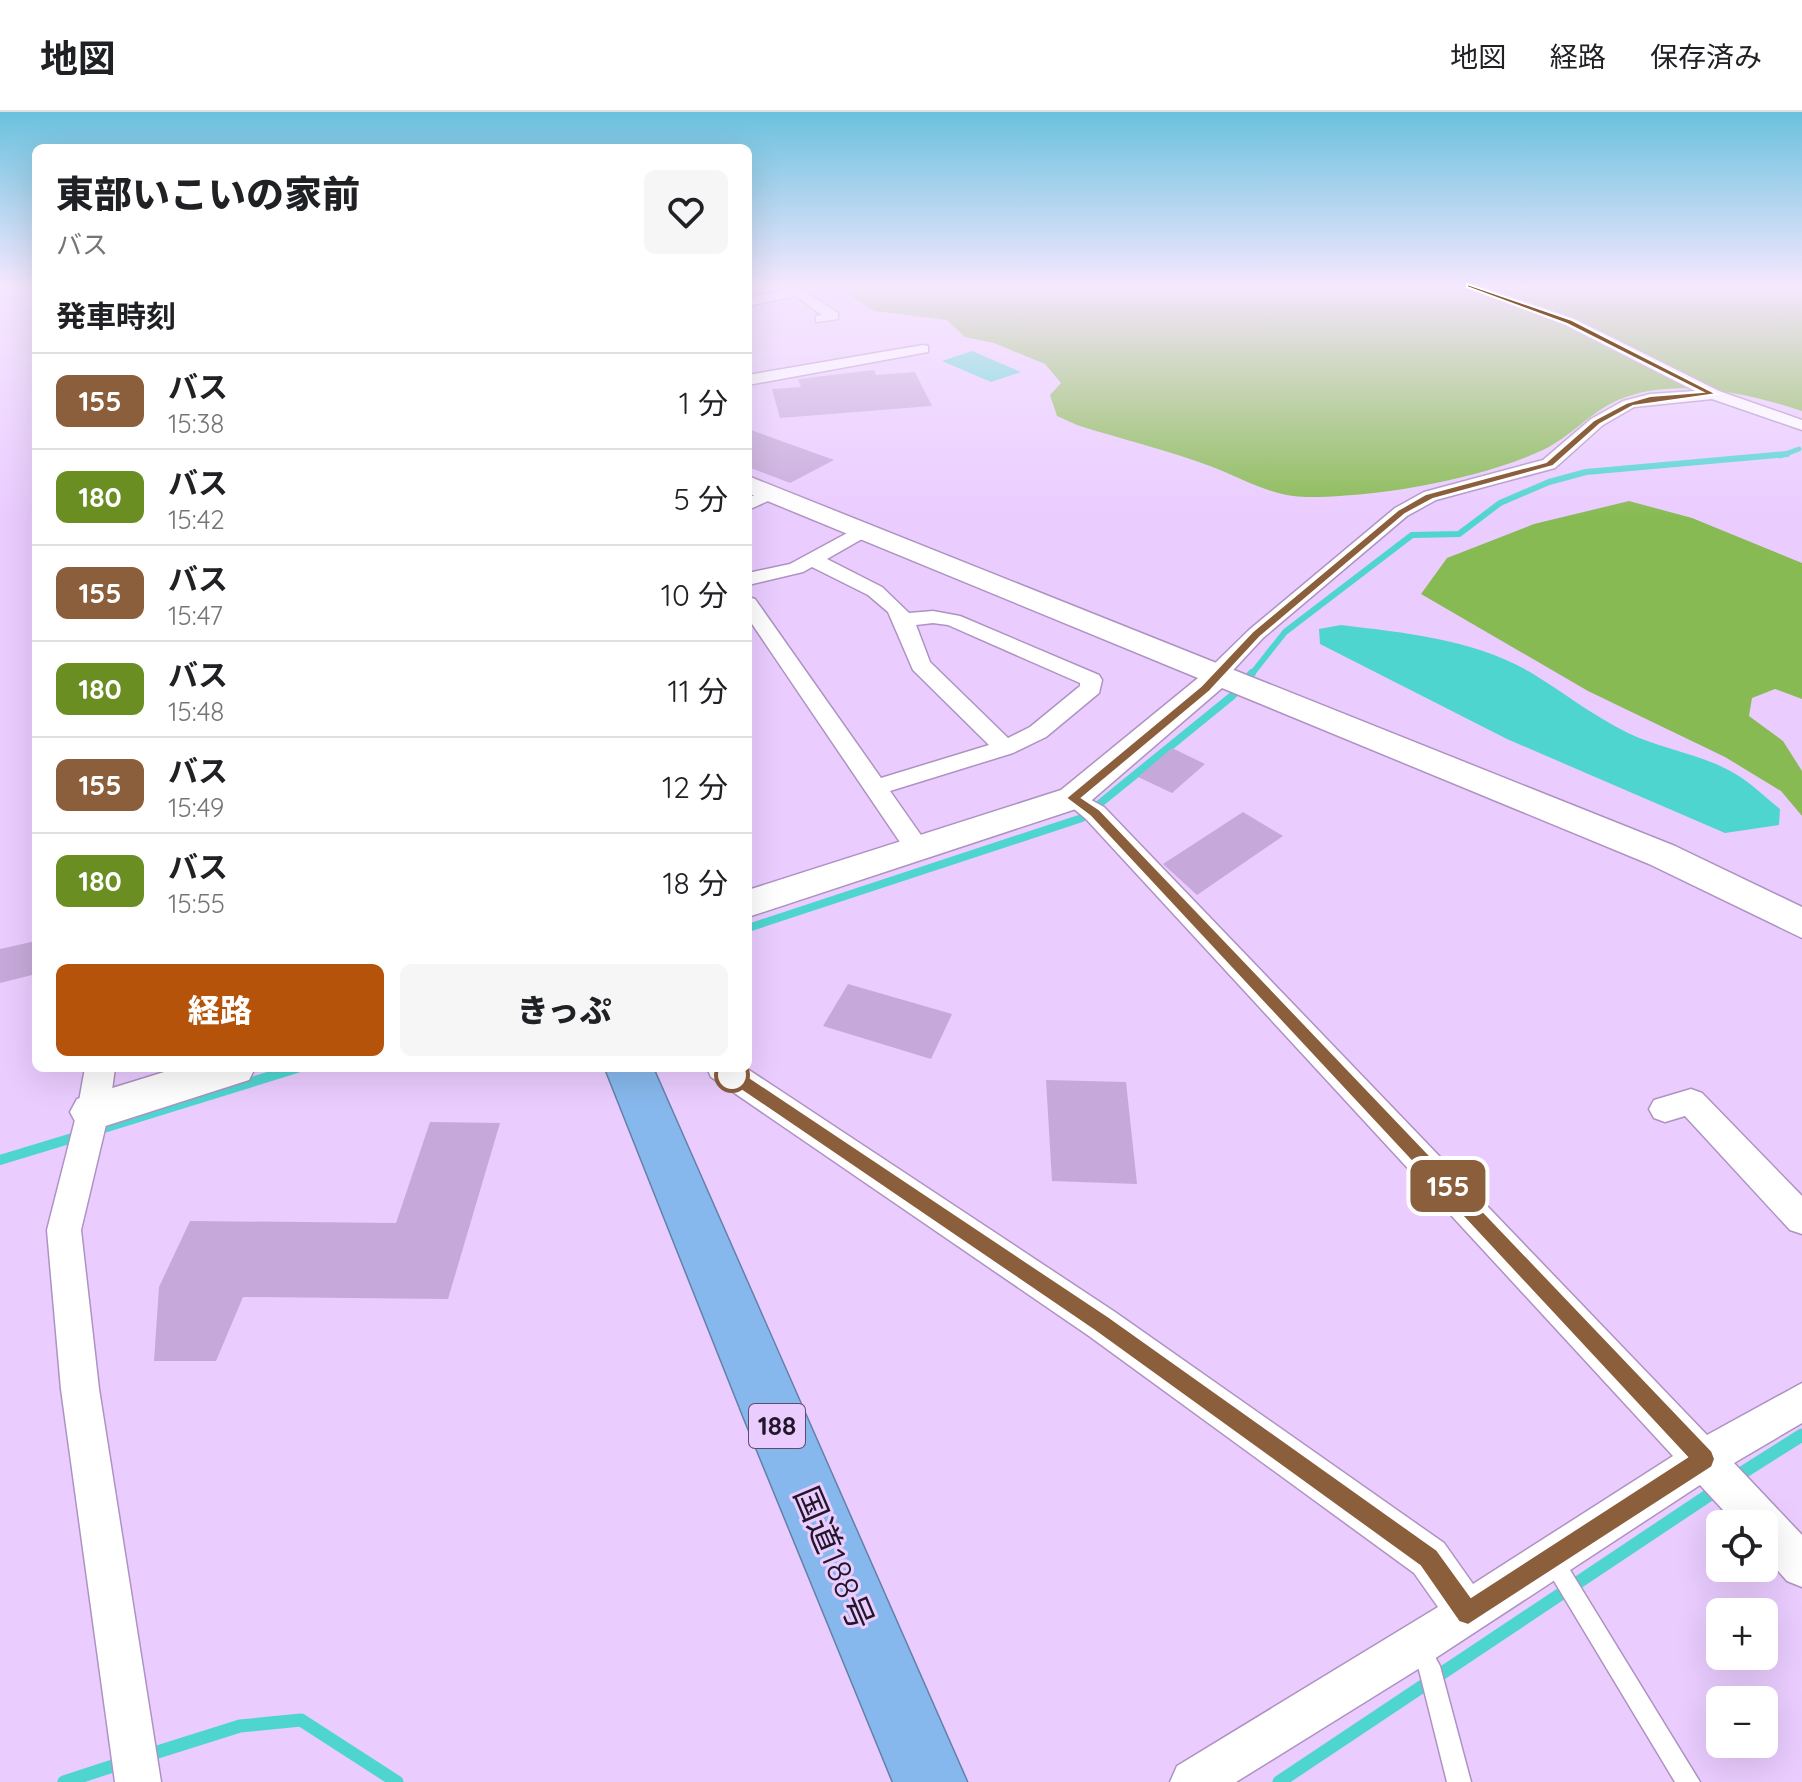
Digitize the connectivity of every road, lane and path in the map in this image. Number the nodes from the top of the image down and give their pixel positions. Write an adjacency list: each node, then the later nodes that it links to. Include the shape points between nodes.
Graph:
1 (833, 364): 3 (street)
2 (1653, 364): 4 (street)
3 (752, 378)
4 (1713, 394): 5 (street); 12 (street, via 1629,404 1597,422 1549,464 1430,496 1401,512 1256,634)
5 (1802, 425)
6 (756, 494): 7 (street)
7 (862, 531): 8 (street); 12 (street)
8 (814, 560): 9 (street); 11 (street, via 887,599)
9 (752, 578)
10 (752, 609): 14 (street)
11 (903, 620): 13 (street, via 921,665); 13 (street, via 953,620 1091,680 1091,688 1038,732)
12 (1216, 675): 15 (street, via 1206,689); 18 (street, via 1662,855)
13 (1005, 748): 14 (street)
14 (876, 787): 16 (street)
15 (1073, 798): 16 (street); 27 (street, via 1106,824)
16 (917, 848): 17 (street)
17 (752, 903)
18 (1802, 924)
19 (99, 1072): 24 (street)
20 (220, 1072): 24 (street)
21 (631, 1072): 35 (highway, 国道188号 / 188)
22 (728, 1072): 32 (street, via 1102,1324 1429,1558)
23 (1665, 1109): 25 (street, via 1691,1102)
24 (93, 1112): 34 (street, via 64,1230 80,1389)
25 (1802, 1219)
26 (1802, 1402): 27 (street)
27 (1704, 1459): 28 (street); 30 (street)
28 (1751, 1510)
29 (1778, 1539): 31 (street)
30 (1552, 1559): 32 (street); 38 (lane)
31 (1802, 1566)
32 (1468, 1613): 33 (street)
33 (1416, 1646): 36 (street); 37 (lane, via 1429,1666)
34 (138, 1782)
35 (930, 1782)
36 (1193, 1782)
37 (1459, 1782)
38 (1688, 1782)

